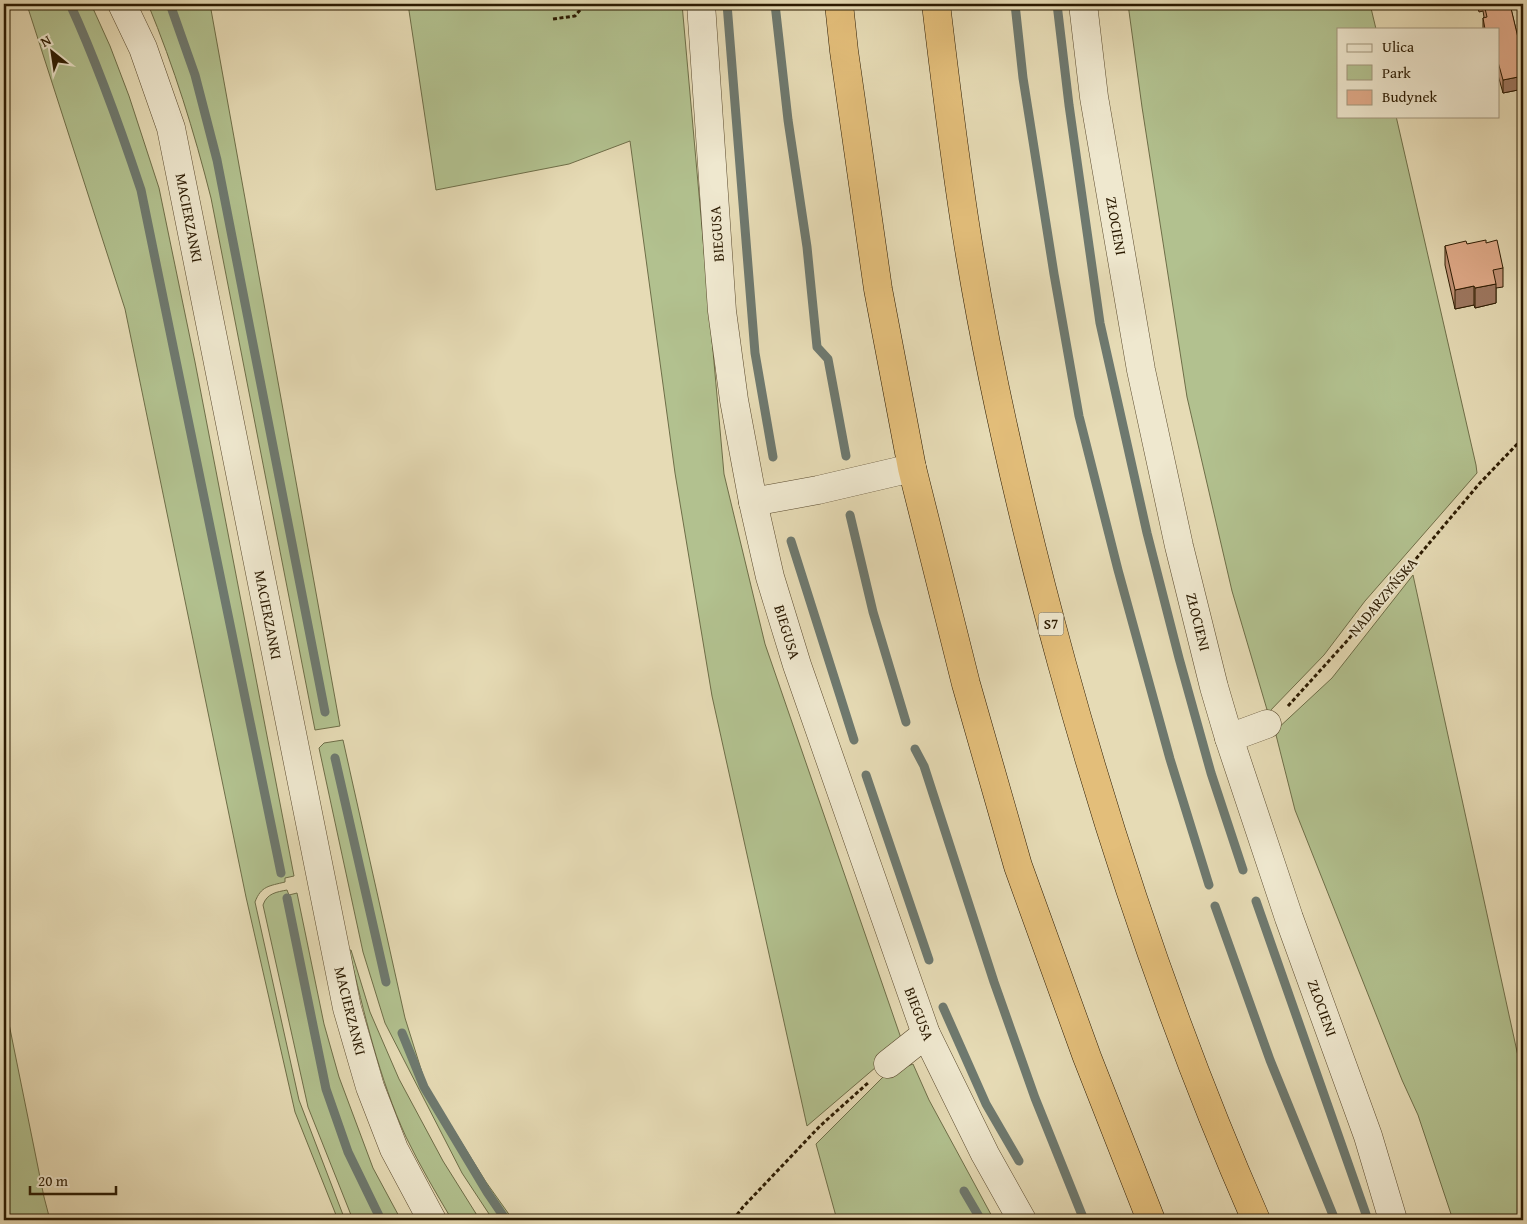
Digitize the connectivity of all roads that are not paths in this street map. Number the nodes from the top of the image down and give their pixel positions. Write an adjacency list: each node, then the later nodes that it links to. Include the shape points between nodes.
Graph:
1 (122, 4): 12 (street, MACIERZANKI, via 143,48 171,128 347,1008 370,1087 394,1149)
2 (701, 4): 7 (street, BIEGUSA, via 722,311)
3 (839, 4): 6 (highway, via 878,289)
4 (936, 4): 15 (highway, S7, via 970,255 998,399 1046,606 1123,870 1170,1006)
5 (1083, 4): 9 (street, ZŁOCIENI, via 1094,97 1141,370 1179,546)
6 (912, 468): 7 (street); 14 (highway, via 966,684 1018,866 1087,1058)
7 (753, 502): 10 (street, BIEGUSA, via 770,577 797,665)
8 (1267, 724): 9 (street)
9 (1229, 738): 16 (street, ZŁOCIENI, via 1289,918 1368,1136)
10 (926, 1034): 11 (street); 13 (street, BIEGUSA, via 985,1154)
11 (888, 1064)
12 (432, 1220)
13 (1022, 1220)
14 (1151, 1220)
15 (1256, 1220)
16 (1393, 1220)

